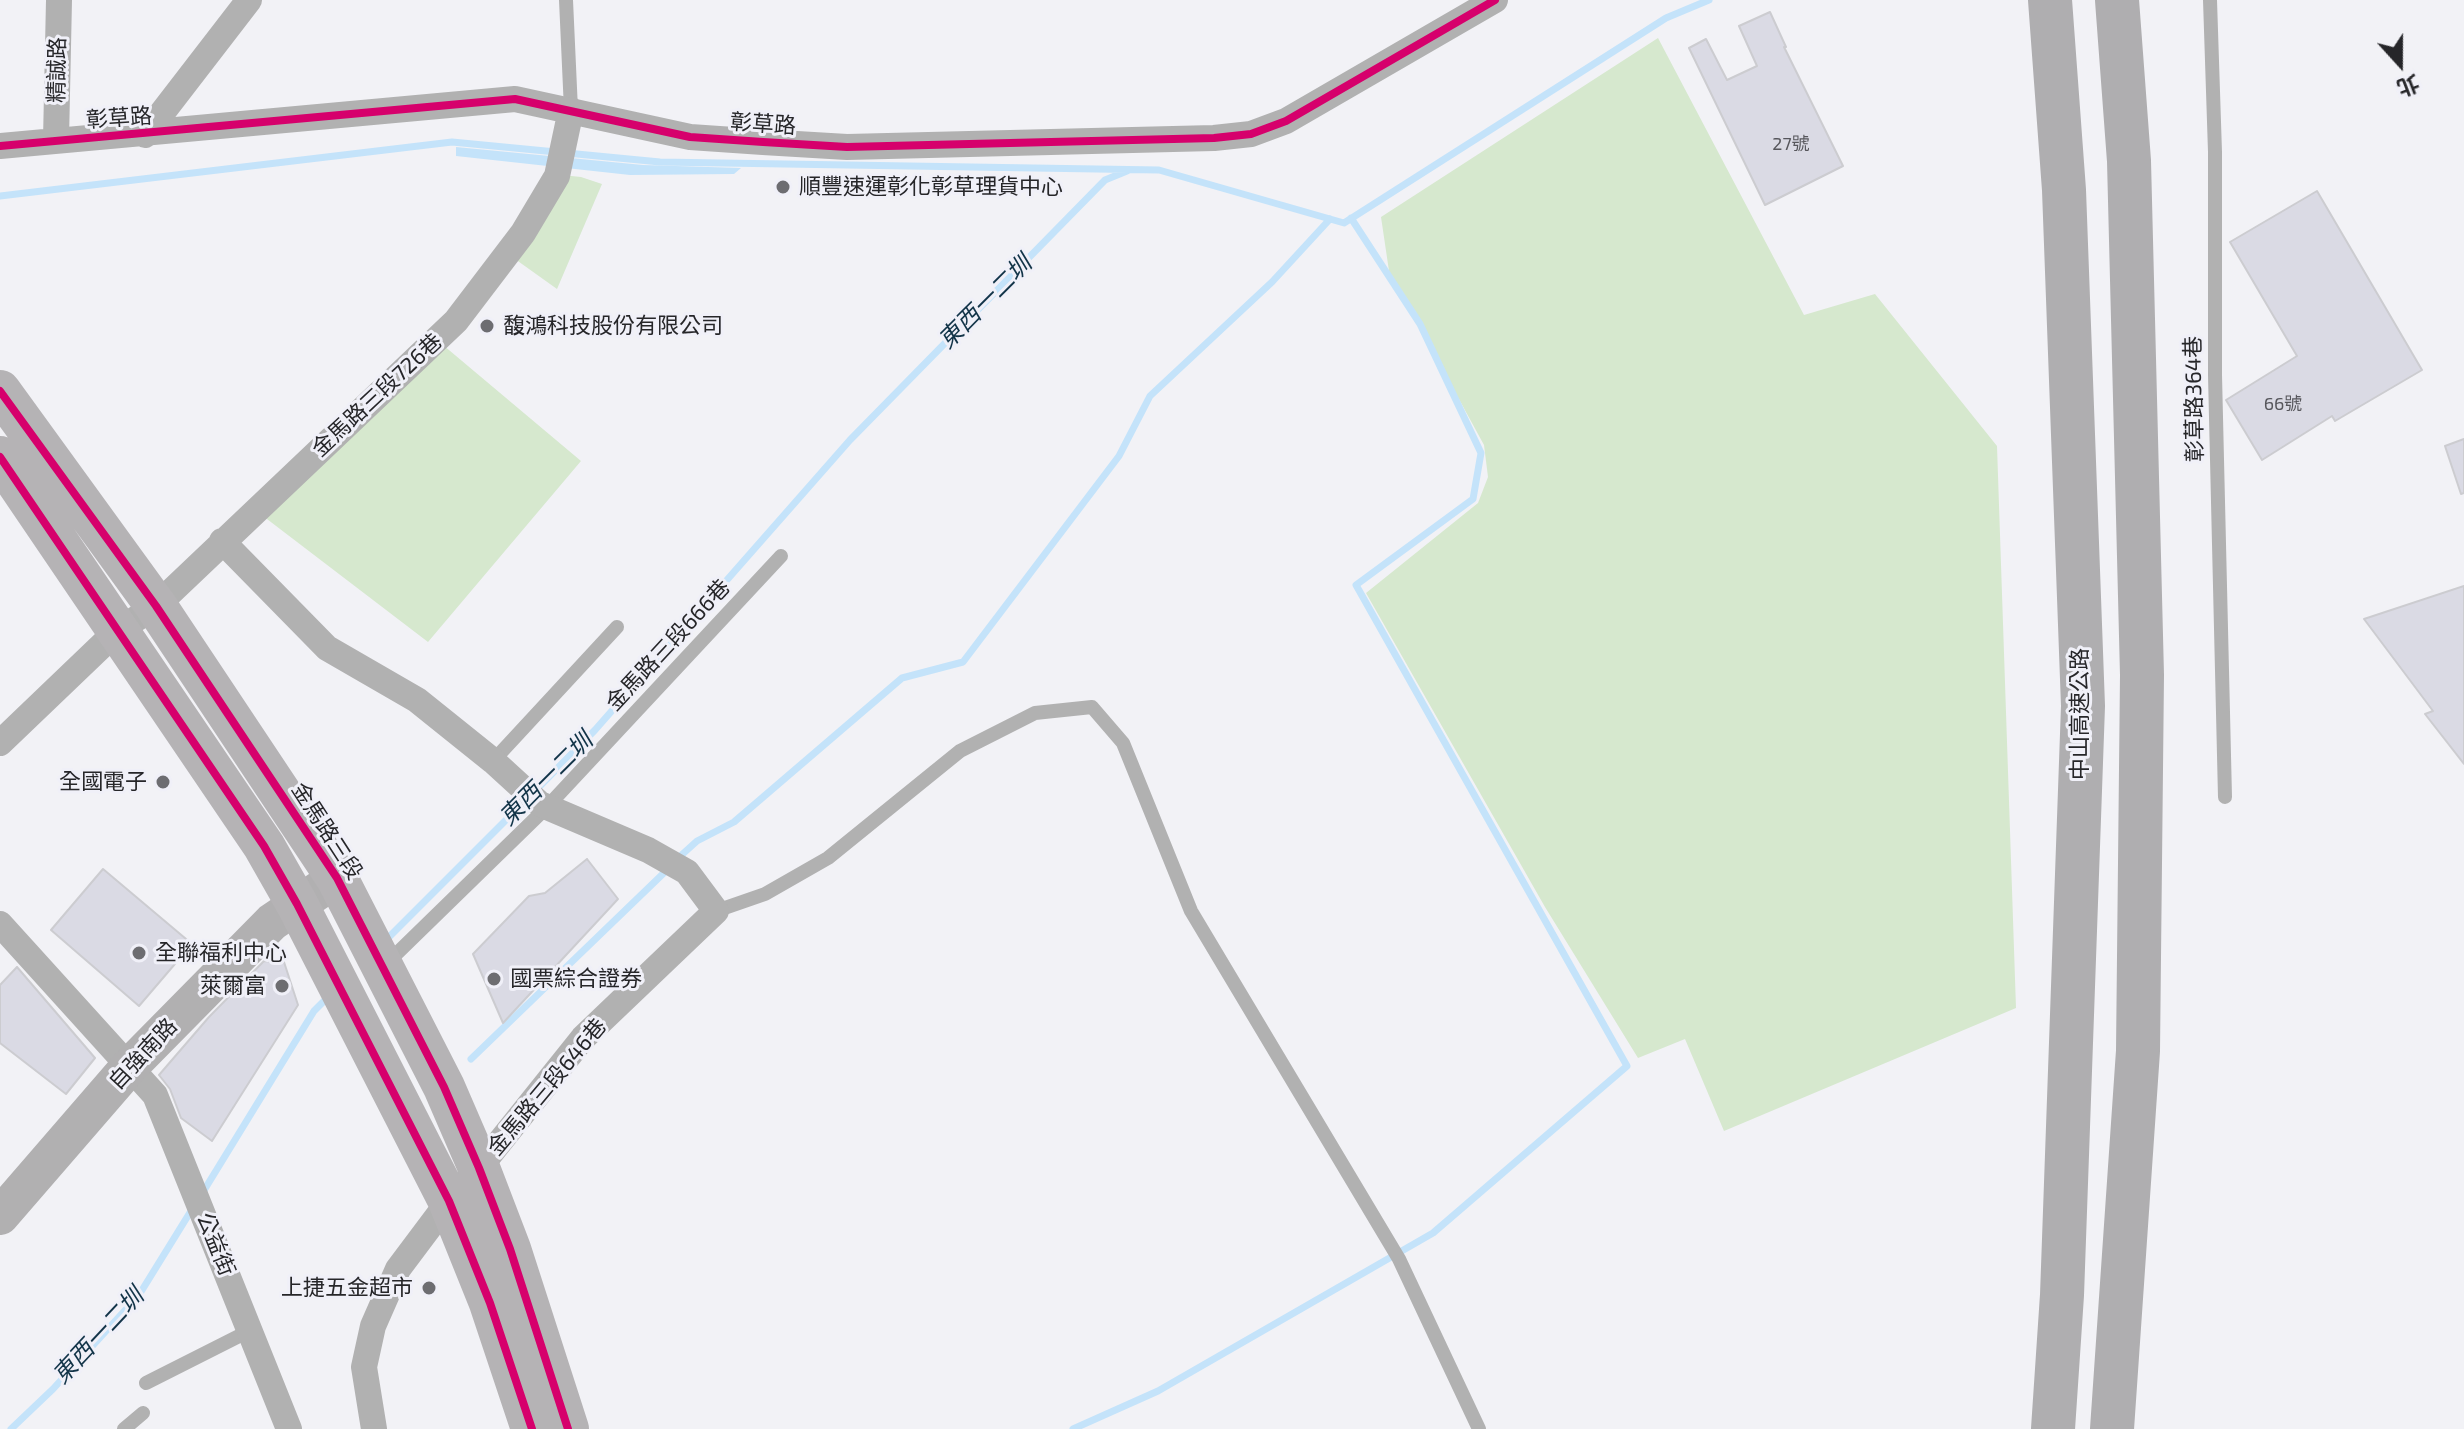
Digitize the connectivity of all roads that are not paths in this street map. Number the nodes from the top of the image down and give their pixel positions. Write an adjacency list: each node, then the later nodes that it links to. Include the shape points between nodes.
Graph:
1 (59, 0): 10 (street, 精誠路)
2 (249, 0): 9 (street)
3 (566, 0): 8 (lane)
4 (1495, 0): 8 (street, 彰草路, via 1286,121 1251,134 847,147 690,137)
5 (2050, 0): 41 (highway, 中山高速公路, via 2064,190 2083,706)
6 (2117, 0): 42 (highway, via 2129,161 2142,675 2138,1051)
7 (2210, 0): 21 (lane, 彰草路364巷)
8 (571, 110): 9 (street, 彰草路, via 515,99); 14 (street, 金馬路三段726巷, via 557,176 523,233 456,321)
9 (145, 135): 10 (street, 彰草路)
10 (56, 140): 11 (street, 彰草路)
11 (0, 146)
12 (0, 391): 16 (main road, 金馬路三段)
13 (0, 457): 18 (main road)
14 (222, 541): 16 (street, 金馬路三段726巷); 20 (street, via 327,648 417,700)
15 (781, 556): 22 (lane, 金馬路三段666巷)
16 (156, 606): 18 (street, 金馬路三段726巷); 23 (main road, 金馬路三段)
17 (617, 627): 20 (lane)
18 (117, 631): 19 (street, 金馬路三段726巷); 24 (main road, via 264,846)
19 (0, 743)
20 (493, 761): 22 (street)
21 (2225, 797)
22 (543, 806): 25 (street, via 687,872); 27 (lane, 金馬路三段666巷)
23 (337, 878): 24 (street, 自強南路); 27 (main road, 金馬路三段)
24 (297, 904): 28 (street, 自強南路, via 272,922); 30 (main road)
25 (716, 911): 29 (street, 金馬路三段646巷, via 583,1038); 40 (lane, via 765,894 828,858 960,751 1035,713 1092,707 1123,743 1191,911 1399,1259)
26 (0, 924): 28 (street, 公益街)
27 (383, 967): 29 (main road, 金馬路三段)
28 (129, 1067): 31 (street, 自強南路); 32 (street, 公益街, via 155,1095)
29 (479, 1168): 30 (street, 金馬路三段646巷); 39 (main road, 金馬路三段)
30 (449, 1201): 37 (street, 金馬路三段646巷, via 398,1269 373,1326 364,1367); 38 (main road)
31 (0, 1216)
32 (251, 1330): 33 (lane); 36 (street, 公益街)
33 (146, 1383)
34 (143, 1413): 35 (lane)
35 (124, 1429)
36 (289, 1429)
37 (374, 1429)
38 (532, 1429)
39 (568, 1429)
40 (1479, 1429)
41 (2053, 1429)
42 (2112, 1429)

